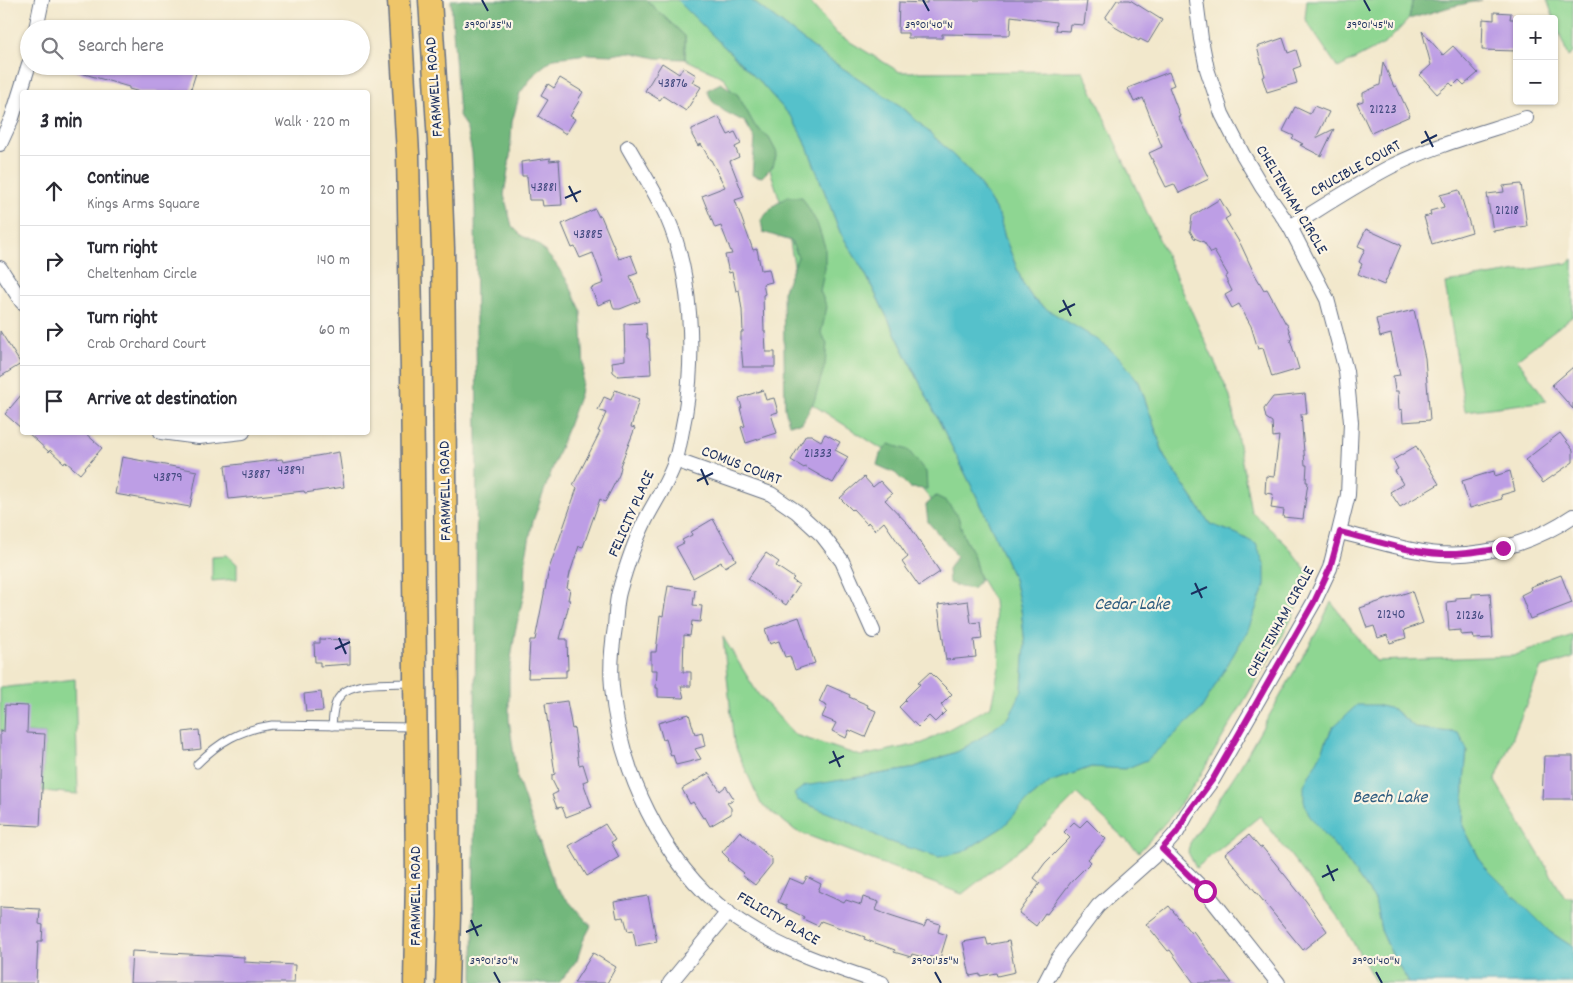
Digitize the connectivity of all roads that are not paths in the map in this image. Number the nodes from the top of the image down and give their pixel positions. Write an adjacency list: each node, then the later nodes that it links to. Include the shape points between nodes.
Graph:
1 (42, 0): 5 (street)
2 (399, 0): 21 (main road, FARMWELL ROAD, via 410,208)
3 (430, 0): 28 (main road, FARMWELL ROAD, via 443,249)
4 (1196, 0): 12 (street, CHELTENHAM CIRCLE, via 1201,39 1222,114 1257,178)
5 (38, 20)
6 (27, 75): 7 (street)
7 (25, 90)
8 (20, 101): 10 (street)
9 (1526, 118): 12 (street, CRUCIBLE COURT, via 1393,166)
10 (0, 144)
11 (628, 147): 17 (street, FELICITY PLACE, via 666,216 687,288 687,397)
12 (1290, 227): 19 (street, CHELTENHAM CIRCLE, via 1327,299 1346,371 1351,422 1350,462 1348,495)
13 (0, 268): 14 (street)
14 (20, 299)
15 (184, 435): 16 (street)
16 (217, 435)
17 (676, 460): 20 (street, COMUS COURT, via 771,494 798,512 842,561); 26 (street, FELICITY PLACE, via 646,519 618,595 611,683 618,728 636,787 650,817 691,877)
18 (1573, 516): 19 (street, via 1533,538 1503,548 1472,553 1410,550)
19 (1340, 532): 25 (street, CHELTENHAM CIRCLE, via 1330,568 1314,602 1213,779)
20 (873, 631)
21 (415, 683): 22 (lane, via 365,685 345,690 335,704); 23 (main road, FARMWELL ROAD)
22 (332, 726): 23 (lane); 24 (lane, via 286,724 256,728 225,740)
23 (416, 728): 27 (main road, FARMWELL ROAD)
24 (198, 764)
25 (1162, 849): 31 (street, CHELTENHAM CIRCLE, via 1098,906 1057,960); 32 (street, via 1205,891)
26 (728, 912): 29 (street); 30 (street, FELICITY PLACE, via 798,954)
27 (414, 983)
28 (448, 983)
29 (670, 983)
30 (882, 983)
31 (1045, 983)
32 (1278, 983)

